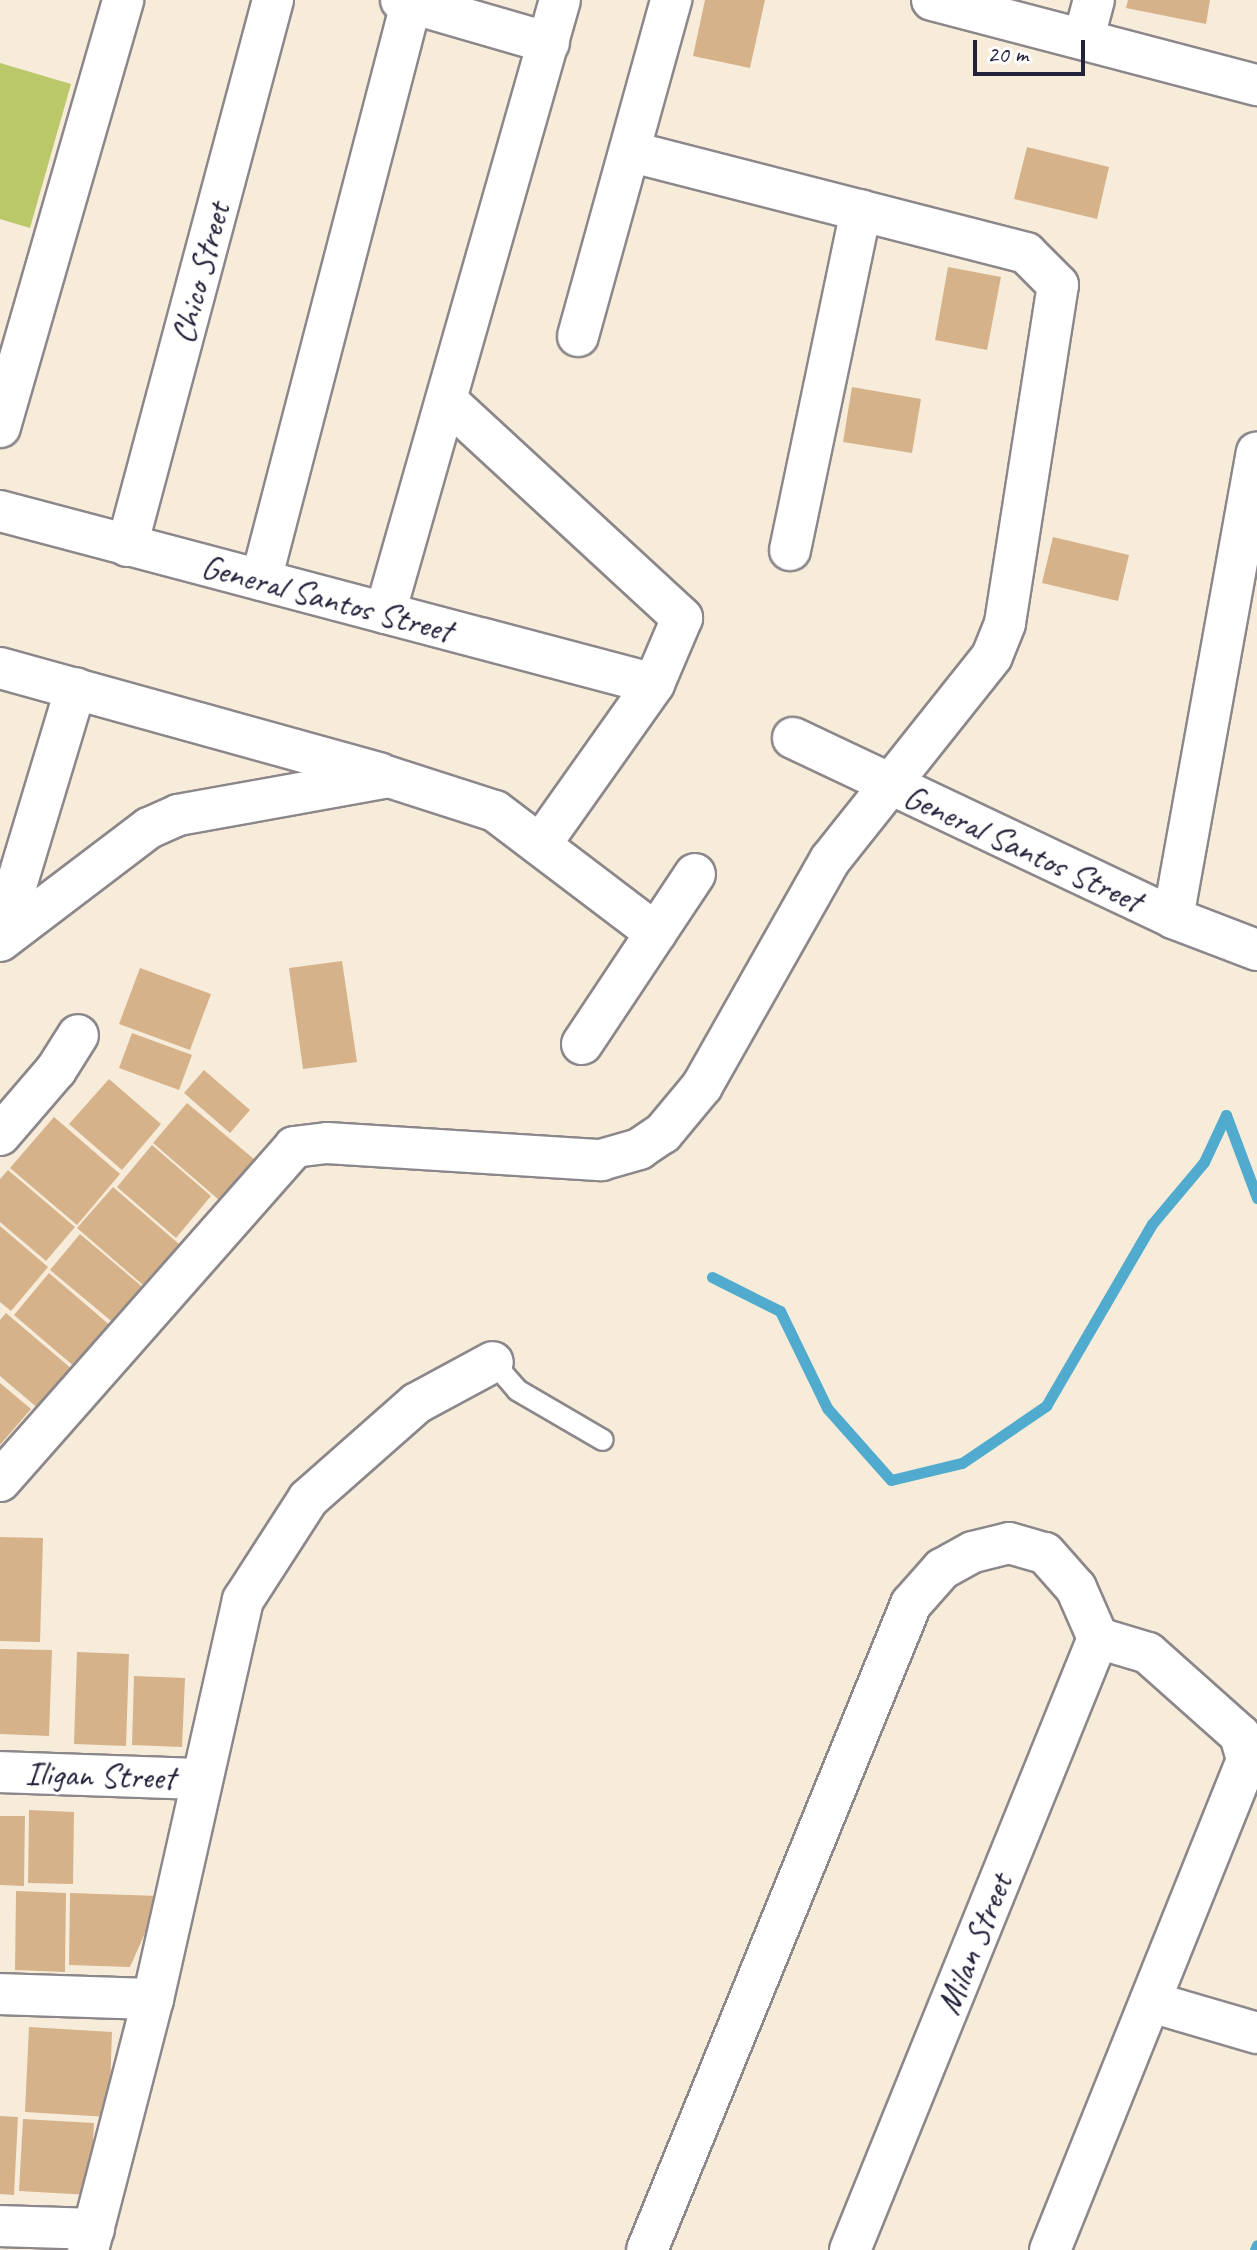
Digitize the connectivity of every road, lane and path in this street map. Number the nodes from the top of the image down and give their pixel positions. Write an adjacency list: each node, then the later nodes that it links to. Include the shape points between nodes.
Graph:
1 (123, 0): 12 (street)
2 (273, 0): 18 (street, Chico Street)
3 (560, 0): 8 (street)
4 (671, 0): 10 (street)
5 (932, 0): 7 (street)
6 (408, 1): 8 (street); 20 (street)
7 (1089, 18): 9 (street)
8 (549, 43): 14 (street)
9 (1257, 85)
10 (630, 151): 11 (street); 13 (street)
11 (861, 210): 19 (street); 27 (street, via 1026,253 1058,285 1005,623 992,656)
12 (16, 304): 15 (street)
13 (578, 336)
14 (447, 401): 21 (street); 23 (street, via 682,618)
15 (0, 427)
16 (1257, 453): 30 (street)
17 (0, 511): 18 (street, General Santos Street)
18 (127, 546): 20 (street, General Santos Street)
19 (790, 550)
20 (261, 580): 21 (street, General Santos Street)
21 (385, 613): 23 (street, General Santos Street)
22 (0, 668): 24 (street)
23 (654, 684): 28 (street)
24 (76, 688): 26 (street); 32 (street)
25 (793, 738): 27 (street, General Santos Street)
26 (389, 777): 28 (street, via 465,797 495,811); 32 (street, via 178,815 149,828)
27 (888, 784): 30 (street, General Santos Street); 39 (street, via 812,889 702,1086 663,1133 639,1149 601,1160 327,1143 294,1147)
28 (540, 845): 31 (street)
29 (695, 874): 31 (street)
30 (1173, 918): 33 (street, General Santos Street)
31 (656, 933): 35 (street)
32 (0, 940)
33 (1257, 950)
34 (78, 1035): 36 (street, via 56,1070)
35 (582, 1044)
36 (0, 1135)
37 (493, 1362): 38 (lane, via 517,1390); 43 (street, via 417,1403 308,1499 289,1524 243,1600)
38 (603, 1440)
39 (0, 1481)
40 (1098, 1638): 41 (street, via 1148,1653 1240,1735); 50 (street, via 1076,1588 1045,1553 1009,1543 973,1552 942,1569 911,1604); 51 (street, Milan Street)
41 (1252, 1764): 46 (street)
42 (0, 1772): 43 (street, Iligan Street)
43 (200, 1779): 45 (street)
44 (0, 1994): 45 (street)
45 (153, 1999): 49 (street)
46 (1151, 2002): 47 (street); 52 (street)
47 (1257, 2033)
48 (0, 2226): 49 (street)
49 (91, 2240)
50 (647, 2250)
51 (850, 2250)
52 (1050, 2250)

